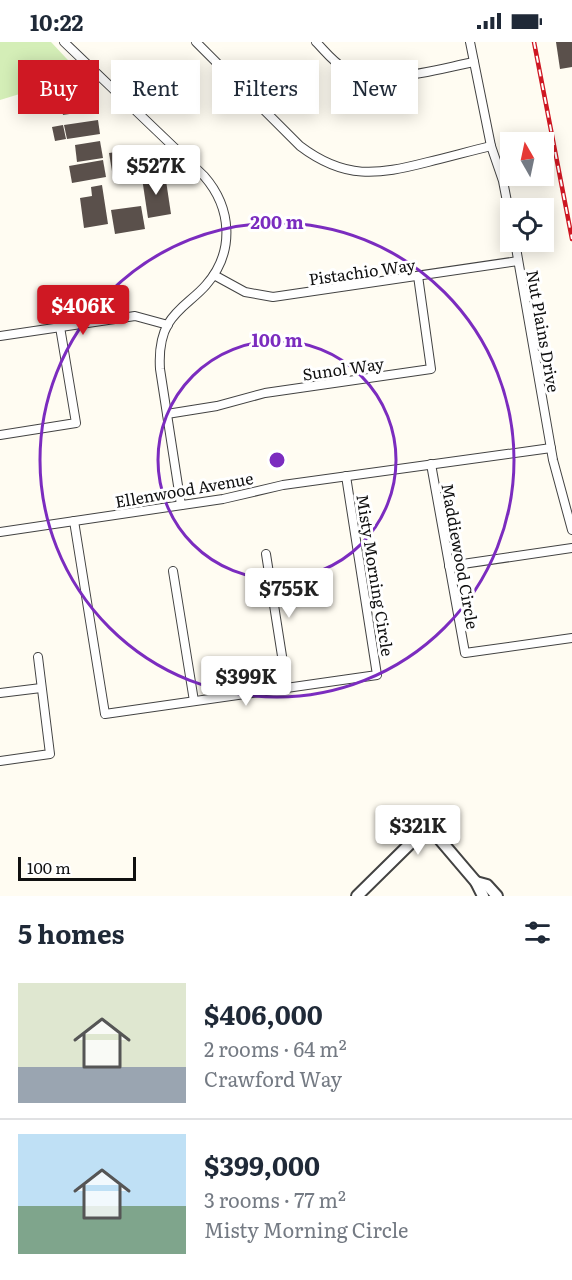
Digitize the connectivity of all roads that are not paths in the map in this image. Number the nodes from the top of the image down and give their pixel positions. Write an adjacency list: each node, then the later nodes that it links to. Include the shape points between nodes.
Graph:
1 (64, 42): 10 (street, via 215,190 226,216 227,235)
2 (196, 42): 6 (street, via 300,146 334,166 382,172)
3 (316, 42): 5 (street, via 345,69 368,76 398,76)
4 (470, 42): 5 (street)
5 (474, 62): 6 (street)
6 (491, 146): 7 (street)
7 (506, 198)
8 (517, 252): 9 (street, Nut Plains Drive)
9 (518, 261): 11 (street, Pistachio Way); 17 (street, Nut Plains Drive)
10 (214, 275): 11 (street, Pistachio Way, via 245,292 273,297); 12 (street)
11 (418, 276): 15 (street, Sunol Way, via 431,369 265,393)
12 (168, 325): 13 (street, via 135,316); 15 (street, via 159,360)
13 (60, 327): 14 (street); 16 (street, via 76,423)
14 (0, 336)
15 (167, 414): 20 (street)
16 (0, 435)
17 (550, 448): 18 (street, Ellenwood Avenue); 22 (street, Nut Plains Drive)
18 (432, 464): 19 (street, Ellenwood Avenue); 26 (street, Maddiewood Circle)
19 (346, 476): 20 (street, Ellenwood Avenue); 31 (street, Misty Morning Circle, via 378,675)
20 (181, 505): 21 (street, Ellenwood Avenue)
21 (74, 521): 23 (street, Ellenwood Avenue); 33 (street, Misty Morning Circle, via 105,714)
22 (572, 530)
23 (0, 532)
24 (572, 548): 26 (street)
25 (266, 554): 31 (street)
26 (449, 566): 28 (street, Maddiewood Circle, via 465,653)
27 (173, 571): 33 (street)
28 (572, 638)
29 (38, 657): 30 (street)
30 (41, 688): 32 (street); 34 (street, via 50,754)
31 (287, 688): 33 (street, Misty Morning Circle)
32 (0, 693)
33 (194, 701)
34 (0, 761)
35 (476, 882): 36 (street, via 436,835 427,831); 37 (street); 38 (street, via 487,885)
36 (357, 896)
37 (483, 896)
38 (497, 896)

